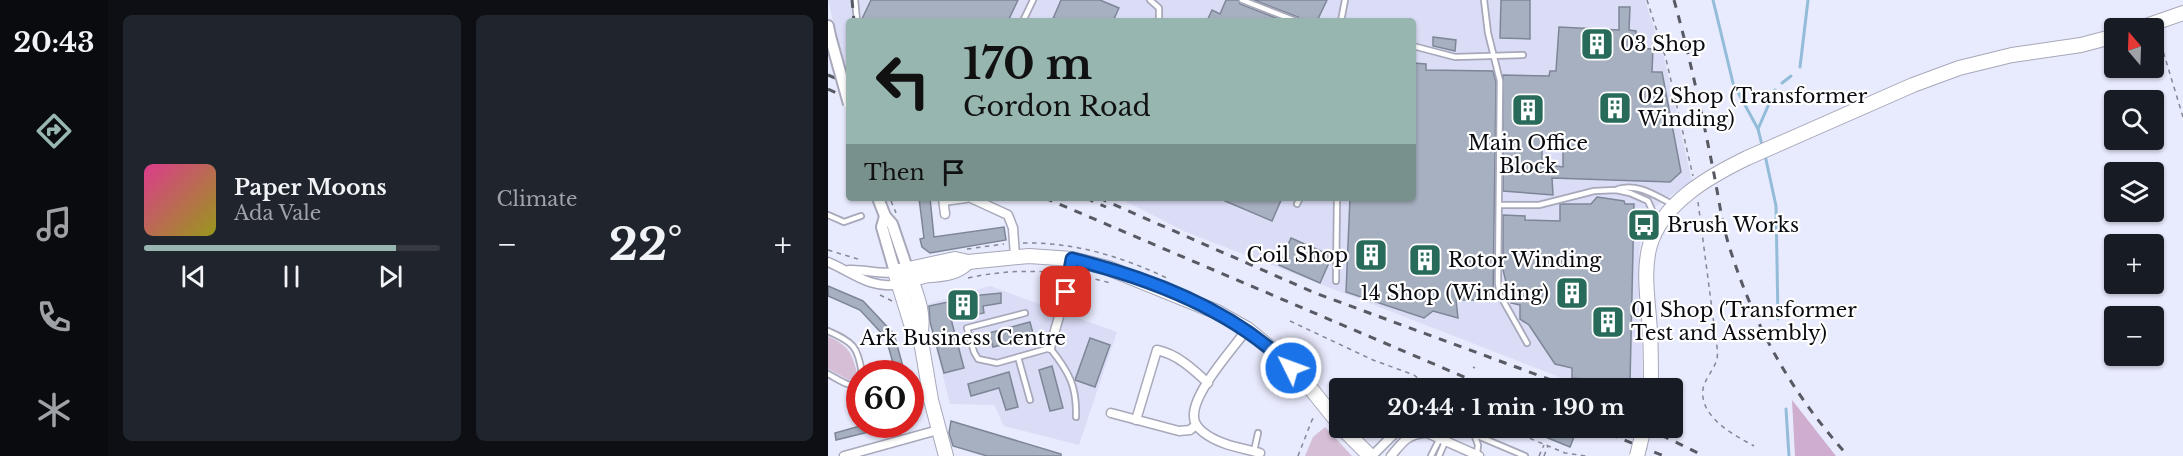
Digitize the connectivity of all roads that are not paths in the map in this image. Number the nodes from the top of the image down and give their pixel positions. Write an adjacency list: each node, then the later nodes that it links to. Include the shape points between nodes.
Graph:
1 (855, 0): 8 (lane)
2 (1034, 0): 9 (lane)
3 (1150, 0): 10 (lane, via 1159,8)
4 (1242, 0): 11 (lane)
5 (1345, 0): 12 (lane)
6 (1484, 0): 17 (lane)
7 (2183, 13): 13 (main road)
8 (857, 18)
9 (1025, 18)
10 (1159, 18)
11 (1288, 18)
12 (1342, 18)
13 (2164, 20)
14 (829, 31): 19 (street, bridge)
15 (2104, 39): 28 (main road, via 2012,55 1913,85 1724,169)
16 (1416, 47): 17 (lane, via 1455,57)
17 (1492, 55): 18 (lane); 27 (lane, via 1500,81)
18 (1522, 55)
19 (846, 94)
20 (1616, 190): 27 (lane, via 1594,191 1539,205); 28 (lane, via 1647,191); 32 (lane, via 1648,201 1655,217)
21 (879, 201): 38 (street, via 892,224)
22 (944, 201): 29 (street)
23 (975, 201): 33 (street, via 1008,215)
24 (1298, 201): 26 (lane)
25 (1337, 201): 40 (lane)
26 (1297, 204)
27 (1500, 205): 46 (lane, via 1500,295)
28 (1675, 206): 32 (main road)
29 (945, 214)
30 (828, 215): 31 (lane, via 844,222)
31 (861, 216)
32 (1655, 234): 51 (main road, via 1647,263)
33 (1015, 256): 34 (main road); 36 (main road)
34 (1072, 259): 43 (main road, via 1108,268 1172,293); 47 (street)
35 (828, 262): 37 (street)
36 (968, 262): 38 (main road, via 955,259); 39 (main road, via 960,269)
37 (849, 270): 38 (street); 38 (street, via 877,285)
38 (903, 276): 39 (main road); 41 (main road); 45 (main road, via 912,327)
39 (937, 276): 41 (main road)
40 (1336, 281)
41 (917, 298): 45 (main road, via 923,324)
42 (1025, 313): 48 (lane, via 968,328 978,358 997,363)
43 (1247, 329): 53 (street); 55 (main road, via 1280,356)
44 (828, 331): 49 (lane, via 854,345)
45 (920, 335): 60 (main road)
46 (1527, 343)
47 (1050, 348): 48 (lane); 57 (lane, via 1070,375)
48 (1018, 357): 54 (lane)
49 (860, 360)
50 (828, 374): 52 (lane)
51 (1651, 378)
52 (846, 383)
53 (1208, 383): 58 (street, via 1191,367 1157,350); 59 (street, via 1194,409)
54 (1029, 400)
55 (1329, 411)
56 (1111, 413): 58 (street)
57 (1076, 417)
58 (1136, 420): 59 (street, via 1179,431)
59 (1196, 425): 70 (street, via 1219,441)
60 (938, 430): 72 (street); 73 (main road)
61 (1258, 433): 70 (lane)
62 (1353, 438): 74 (main road)
63 (1390, 438): 74 (street)
64 (1407, 438): 75 (street)
65 (1436, 438): 69 (street)
66 (1475, 438): 71 (lane)
67 (1483, 438): 78 (lane)
68 (1642, 438): 79 (main road, bridge)
69 (1442, 441): 71 (street); 76 (lane); 77 (lane)
70 (1257, 452)
71 (1478, 455)
72 (844, 456)
73 (946, 456)
74 (1371, 456)
75 (1391, 456)
76 (1431, 456)
77 (1439, 456)
78 (1525, 456)
79 (1637, 456)

